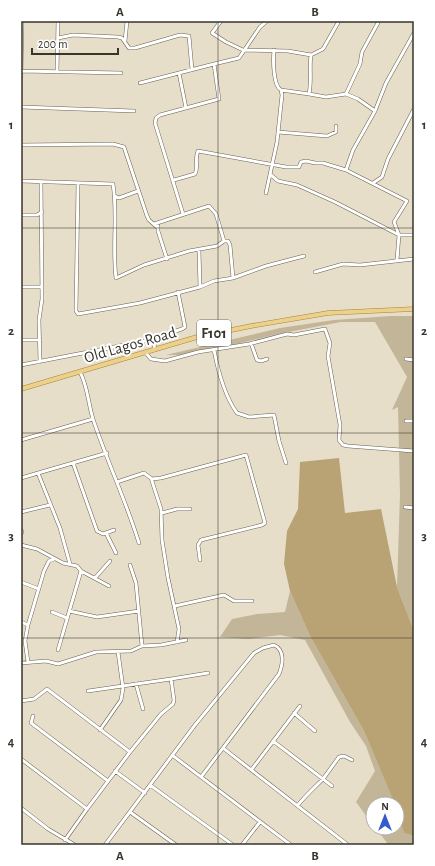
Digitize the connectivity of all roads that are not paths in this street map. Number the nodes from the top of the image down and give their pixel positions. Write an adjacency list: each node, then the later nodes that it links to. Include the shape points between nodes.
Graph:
1 (22, 21): 8 (street)
2 (58, 21): 10 (street)
3 (127, 21): 11 (street)
4 (221, 21): 12 (street, via 212,33)
5 (267, 21): 12 (street)
6 (339, 21): 14 (street, via 323,49)
7 (379, 21): 25 (street, via 362,52 360,64)
8 (21, 33): 17 (street)
9 (414, 33): 30 (street, via 386,83)
10 (58, 38): 11 (street, via 73,35 118,37); 18 (street)
11 (125, 41): 16 (street, via 129,48 135,48 180,35 189,36)
12 (244, 50): 13 (street); 15 (street, via 239,58)
13 (274, 50): 14 (street); 23 (street, via 276,85)
14 (311, 55): 24 (street)
15 (214, 64): 16 (street); 27 (street, via 219,99)
16 (192, 70): 20 (street)
17 (21, 71): 18 (street); 21 (street)
18 (57, 72): 19 (street)
19 (121, 73)
20 (179, 73): 22 (street); 27 (street)
21 (21, 77)
22 (140, 84)
23 (281, 90): 24 (street); 32 (street)
24 (309, 94): 25 (street, via 326,97)
25 (346, 94): 30 (street)
26 (21, 107): 29 (street)
27 (186, 108): 37 (street, via 160,115 155,123)
28 (414, 109): 40 (street, via 388,159 382,177)
29 (134, 111)
30 (375, 111): 35 (street, via 353,150)
31 (336, 126): 32 (street, via 336,132 327,136)
32 (278, 132): 34 (street)
33 (21, 145): 42 (street, via 113,144 124,147)
34 (272, 164): 35 (street, via 299,167 301,162 306,160); 36 (street); 37 (street, via 198,152 198,167 195,174)
35 (346, 170): 40 (street)
36 (270, 175): 43 (street); 53 (street, via 278,181 297,185 335,202)
37 (174, 180): 46 (street)
38 (21, 181): 39 (street)
39 (42, 182): 41 (street); 45 (street)
40 (374, 183): 53 (street, via 407,202 394,222)
41 (78, 184): 44 (street, via 113,184); 66 (street, via 78,314 140,303)
42 (138, 190): 44 (street, via 119,198); 51 (street, via 148,220)
43 (266, 193)
44 (115, 196): 58 (street, via 116,278 144,265)
45 (42, 212): 48 (street); 49 (street)
46 (183, 214): 50 (street); 55 (street, via 205,206 212,207)
47 (21, 215): 48 (street)
48 (37, 215): 49 (street)
49 (41, 219): 64 (street)
50 (159, 222): 51 (street); 52 (street)
51 (153, 224): 52 (street)
52 (158, 228): 58 (street)
53 (399, 235): 54 (street); 60 (street)
54 (414, 235)
55 (224, 241): 56 (street, via 217,246); 62 (street, via 228,241 230,245)
56 (199, 251): 58 (street, via 189,251); 65 (street)
57 (304, 256): 62 (street)
58 (167, 259)
59 (414, 259): 60 (street)
60 (397, 260): 61 (street, via 360,265 343,264)
61 (315, 272)
62 (233, 278): 65 (street, via 214,281)
63 (21, 287): 64 (street)
64 (41, 287): 70 (street)
65 (200, 287): 66 (street)
66 (178, 292): 68 (street, via 184,328)
67 (414, 309): 72 (main road, Old Lagos Road / F101, via 304,316 197,337)
68 (155, 338): 72 (street); 78 (street)
69 (21, 340): 70 (street)
70 (40, 340): 78 (street)
71 (251, 343): 73 (street); 75 (street, via 257,360); 86 (street, via 287,334 325,329 330,343 328,356 340,425 339,440 348,446)
72 (154, 350): 74 (main road, Old Lagos Road / F101)
73 (214, 350): 74 (street, via 165,361 151,359); 89 (street, via 226,392 237,413 249,417 274,415)
74 (146, 353): 80 (main road, Old Lagos Road / F101)
75 (268, 359)
76 (406, 359): 77 (street)
77 (414, 360)
78 (40, 362): 79 (street)
79 (21, 365)
80 (80, 372): 81 (main road, Old Lagos Road / F101); 82 (street, via 86,385)
81 (21, 389)
82 (93, 419): 85 (street); 87 (street)
83 (406, 421): 84 (street)
84 (414, 421)
85 (21, 440)
86 (414, 451)
87 (107, 453): 88 (street); 93 (street)
88 (73, 463): 90 (street); 101 (street, via 97,531)
89 (286, 463)
90 (38, 473): 91 (street); 94 (street)
91 (21, 478)
92 (151, 478): 93 (street, via 144,473); 99 (street); 106 (street, via 161,478 222,460 247,456 264,524 201,540 198,545)
93 (117, 482): 102 (street)
94 (50, 505): 98 (street); 108 (street, via 60,528)
95 (405, 507): 96 (street)
96 (414, 508)
97 (190, 510): 99 (street)
98 (21, 512)
99 (162, 513): 116 (street, via 162,540)
100 (114, 530): 101 (street)
101 (106, 533): 104 (street)
102 (139, 543)
103 (21, 545): 105 (street, via 37,549)
104 (116, 553)
105 (54, 559): 108 (street); 114 (street, via 46,566)
106 (200, 560)
107 (110, 561): 111 (street)
108 (70, 564): 110 (street, via 77,566)
109 (130, 564): 118 (street, via 136,583)
110 (81, 571): 111 (street); 117 (street)
111 (96, 578): 113 (street)
112 (21, 582): 114 (street)
113 (109, 586)
114 (38, 589): 122 (street)
115 (252, 601): 116 (street, via 234,601 224,595)
116 (175, 606): 124 (street)
117 (69, 611): 118 (street, via 97,617); 120 (street)
118 (139, 611): 125 (street)
119 (52, 612): 120 (street)
120 (67, 618): 126 (street)
121 (21, 622): 122 (street)
122 (28, 625): 128 (street, via 25,641)
123 (186, 640): 124 (street)
124 (177, 642): 125 (street)
125 (142, 646): 127 (street, via 131,651)
126 (58, 650)
127 (118, 652): 128 (street, via 96,652 58,664 46,661); 133 (street)
128 (28, 662): 129 (street)
129 (21, 663)
130 (208, 673): 131 (street)
131 (172, 679): 132 (street); 144 (street, via 173,704 161,714)
132 (136, 684): 133 (street); 137 (street)
133 (122, 686): 134 (street); 140 (street, via 121,700)
134 (88, 691)
135 (21, 701): 140 (street, via 34,699 47,689)
136 (300, 706): 138 (street)
137 (142, 709)
138 (294, 713): 141 (street); 142 (street)
139 (33, 716): 152 (street, via 31,723)
140 (100, 730): 144 (street)
141 (315, 731)
142 (273, 741): 148 (street); 151 (street)
143 (224, 748): 145 (street, via 280,674 281,652 274,645 254,653); 148 (street); 150 (street)
144 (130, 752): 149 (street)
145 (172, 755): 150 (street); 153 (street)
146 (21, 759): 158 (street)
147 (352, 760): 151 (street, via 344,756 339,757)
148 (252, 769): 156 (street)
149 (115, 771): 152 (street); 155 (street)
150 (201, 776): 160 (street)
151 (323, 779): 154 (street); 156 (street)
152 (108, 781): 158 (street)
153 (150, 785): 155 (street); 165 (street)
154 (332, 786)
155 (144, 793): 159 (street)
156 (298, 805): 168 (street)
157 (21, 808): 161 (street)
158 (87, 809): 161 (street)
159 (130, 812): 163 (street); 164 (street)
160 (260, 822): 166 (street); 167 (street)
161 (66, 840): 162 (street)
162 (75, 845)
163 (105, 845)
164 (176, 845)
165 (233, 845)
166 (242, 845)
167 (291, 845)
168 (348, 845)

